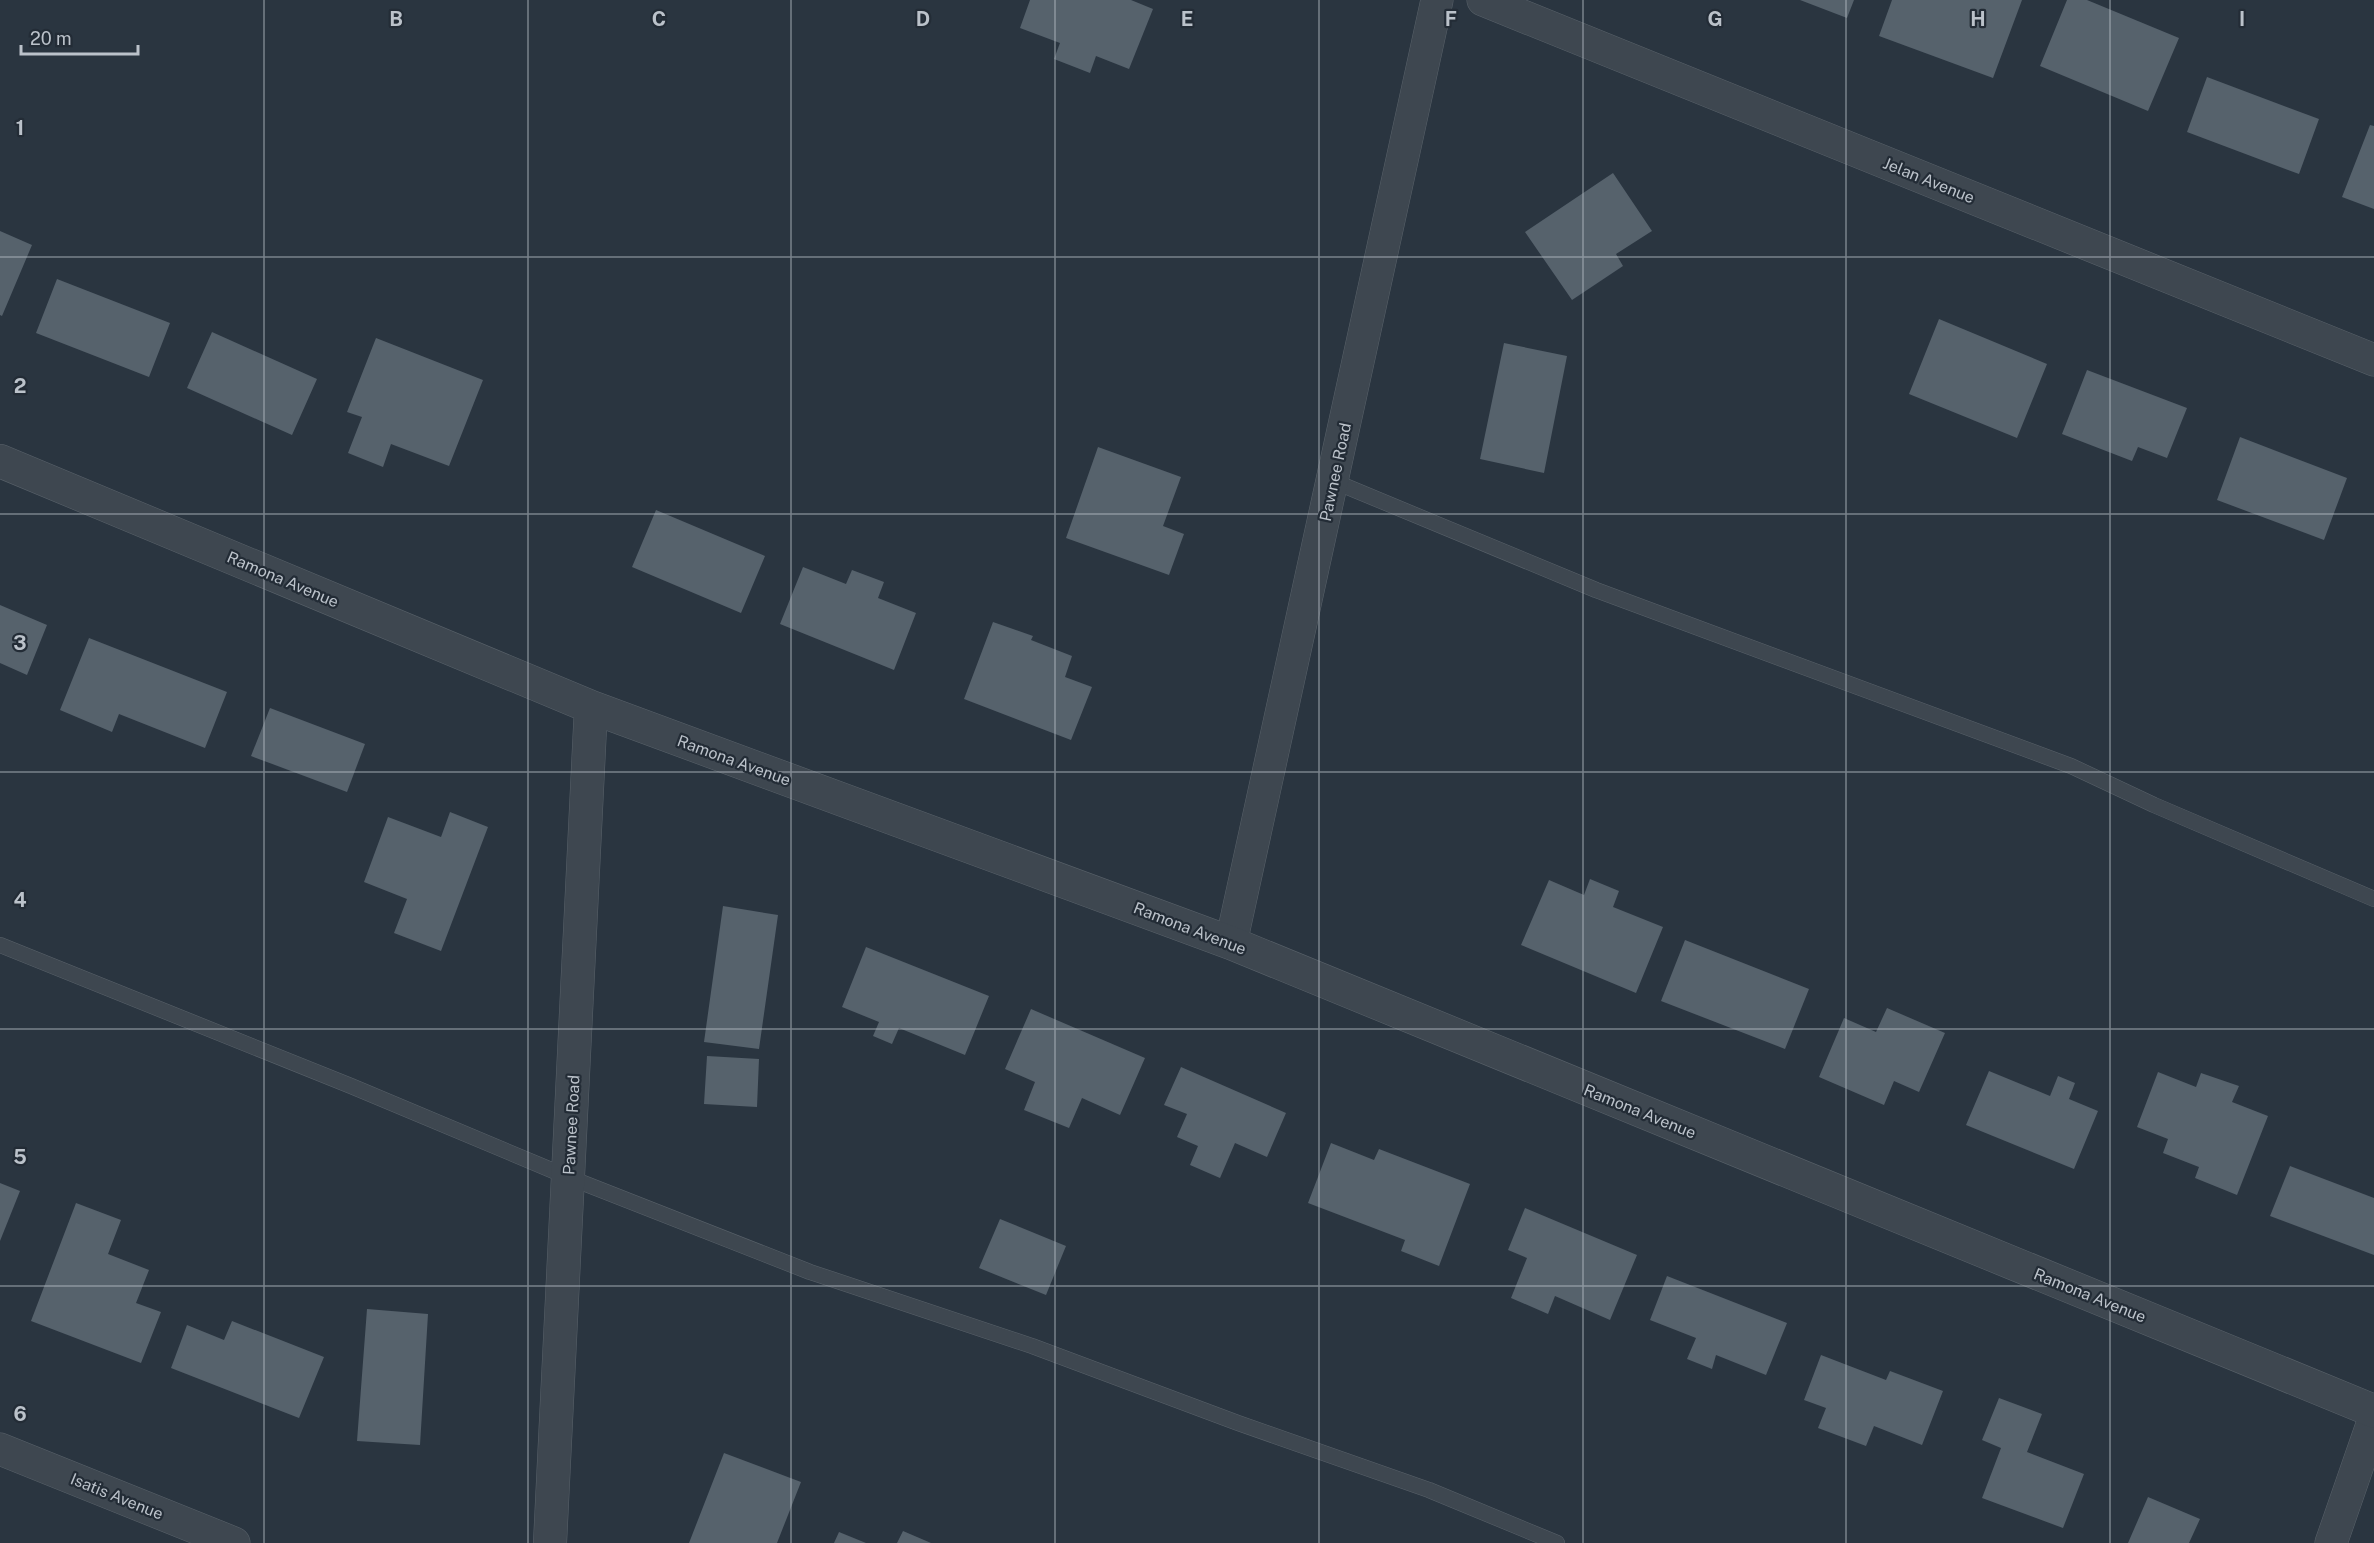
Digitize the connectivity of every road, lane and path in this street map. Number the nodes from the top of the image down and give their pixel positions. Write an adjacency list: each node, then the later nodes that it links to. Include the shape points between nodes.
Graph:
1 (1437, 0): 5 (street, Pawnee Road)
2 (1483, 0): 3 (street, Jelan Avenue)
3 (2374, 360)
4 (0, 461): 6 (street, Ramona Avenue)
5 (1333, 481): 7 (lane, via 1596,590 2071,766); 8 (street, Pawnee Road)
6 (591, 707): 8 (street, Ramona Avenue); 10 (street, Pawnee Road)
7 (2374, 899)
8 (1231, 943): 11 (street, Ramona Avenue)
9 (0, 945): 10 (lane)
10 (568, 1177): 15 (street, Pawnee Road); 16 (lane, via 820,1276 1032,1346 1429,1490)
11 (2374, 1411)
12 (2374, 1419): 17 (street)
13 (0, 1449): 14 (street, Isatis Avenue)
14 (234, 1543)
15 (550, 1543)
16 (1557, 1543)
17 (2331, 1543)

